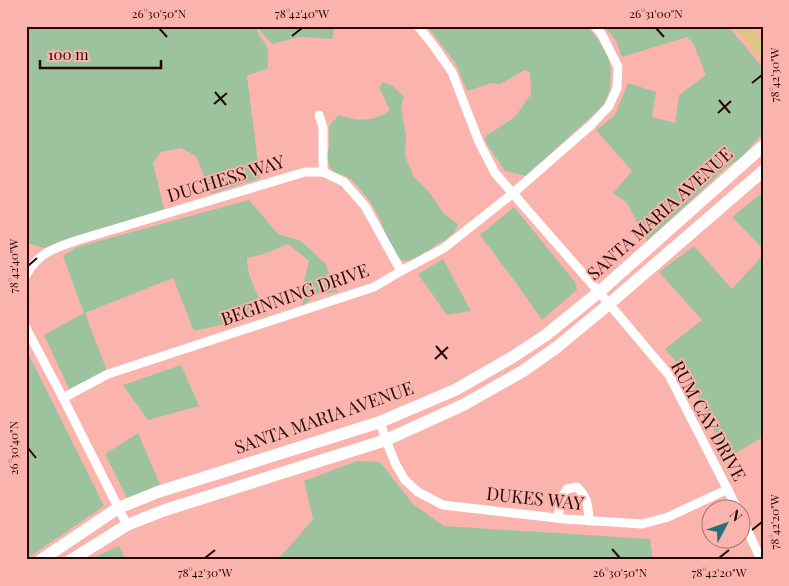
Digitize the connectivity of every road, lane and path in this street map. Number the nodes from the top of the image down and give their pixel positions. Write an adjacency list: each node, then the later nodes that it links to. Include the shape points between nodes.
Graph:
1 (418, 26): 9 (street, RUM CAY DRIVE, via 452,72 479,142 495,173)
2 (595, 26): 9 (street, BEGINNING DRIVE, via 618,67 617,88 609,106)
3 (742, 26): 4 (main road)
4 (763, 51)
5 (319, 115): 8 (street, via 323,128)
6 (763, 146): 13 (street, SANTA MARIA AVENUE)
7 (763, 171): 14 (street, SANTA MARIA AVENUE)
8 (323, 172): 10 (street, DUCHESS WAY, via 305,172 78,240 49,250); 11 (street, via 344,182 365,206)
9 (512, 194): 11 (street, BEGINNING DRIVE, via 444,248); 13 (street, RUM CAY DRIVE)
10 (29, 263): 12 (street, DUCHESS WAY)
11 (401, 271): 16 (street, BEGINNING DRIVE, via 374,287 108,374)
12 (26, 275)
13 (599, 292): 14 (street, RUM CAY DRIVE); 17 (street, SANTA MARIA AVENUE, via 546,335 511,358 455,390)
14 (610, 304): 18 (street, SANTA MARIA AVENUE, via 522,371 464,405); 19 (street, RUM CAY DRIVE, via 669,376)
15 (26, 328): 16 (street)
16 (63, 398): 21 (street)
17 (380, 422): 18 (street, DUKES WAY); 21 (street, SANTA MARIA AVENUE, via 158,492)
18 (386, 440): 22 (street, DUKES WAY, via 405,480 418,492 442,505); 24 (street, SANTA MARIA AVENUE)
19 (728, 489): 20 (street, RUM CAY DRIVE); 23 (street, DUKES WAY, via 642,524)
20 (732, 498)
21 (118, 508): 24 (street); 26 (street, SANTA MARIA AVENUE)
22 (558, 518): 23 (street, DUKES WAY); 23 (street, via 561,498 567,489 577,487 584,495)
23 (589, 521)
24 (127, 525): 27 (street, SANTA MARIA AVENUE)
25 (752, 540): 28 (street)
26 (41, 560)
27 (71, 560)
28 (761, 560)

